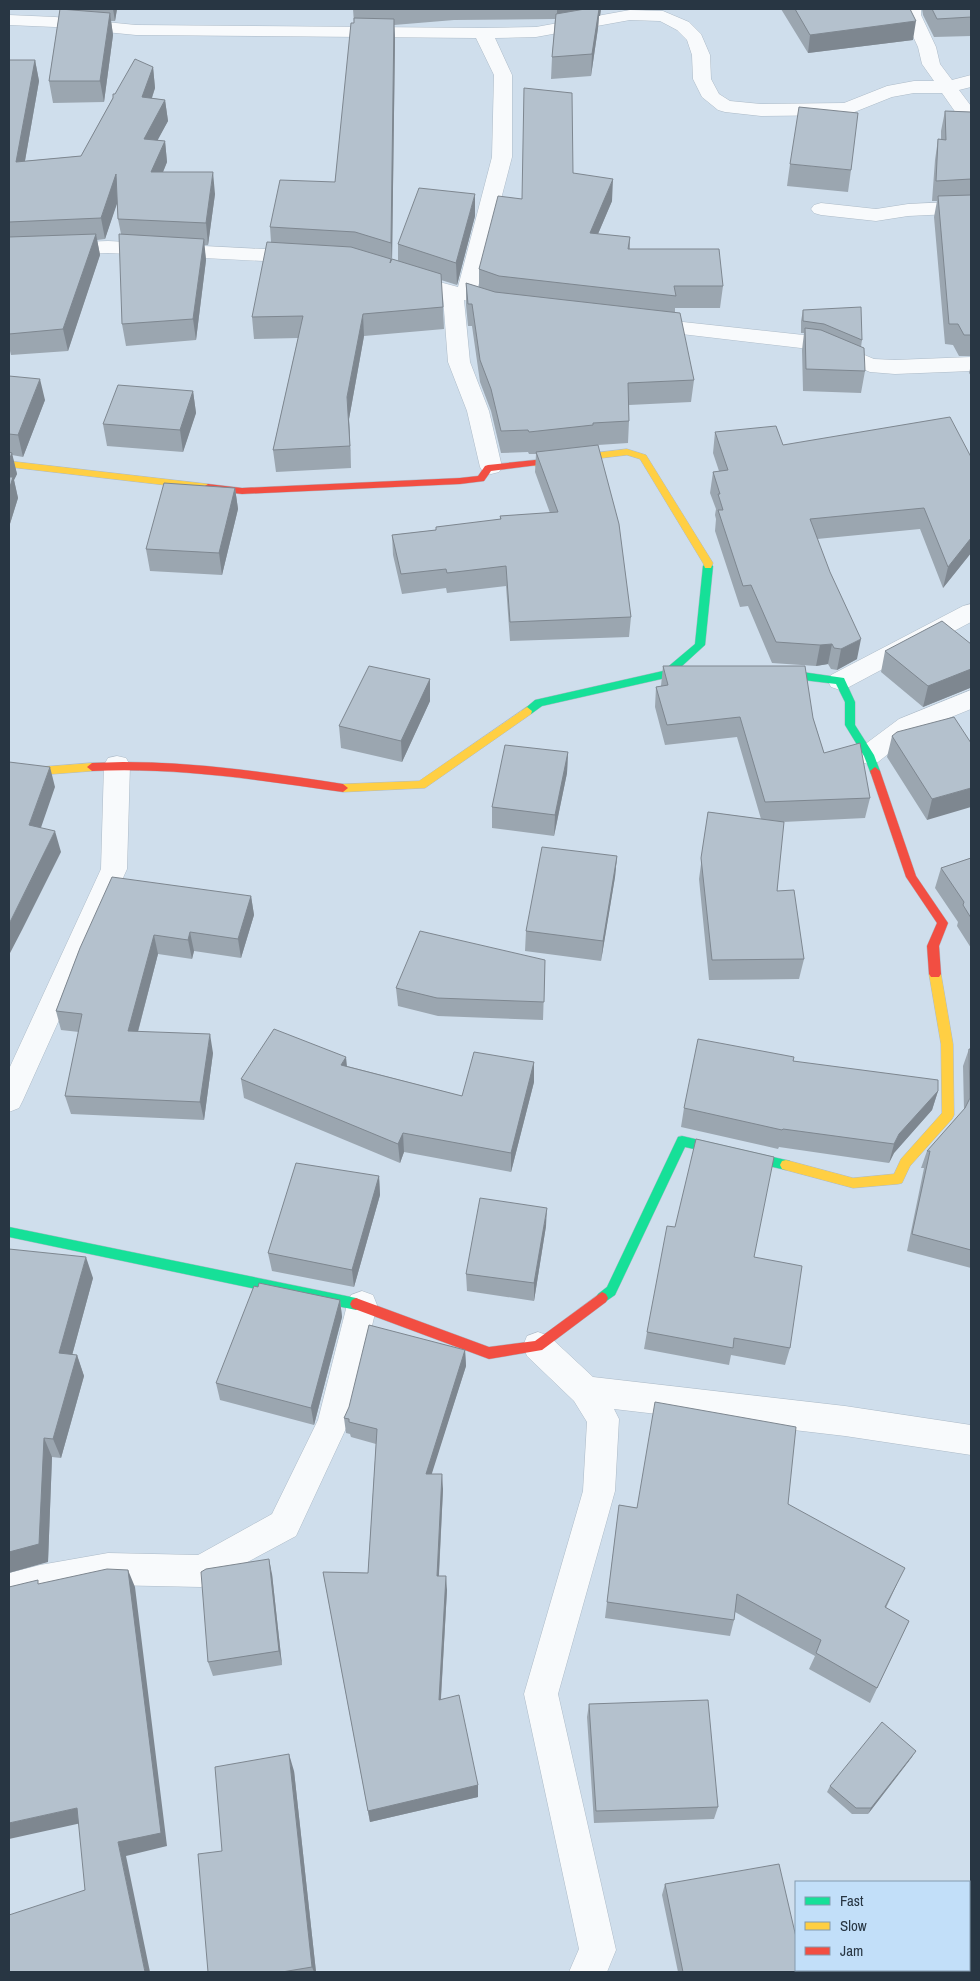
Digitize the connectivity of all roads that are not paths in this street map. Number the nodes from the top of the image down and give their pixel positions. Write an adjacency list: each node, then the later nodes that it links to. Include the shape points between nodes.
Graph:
1 (912, 9): 5 (street, via 931,64)
2 (9, 20): 3 (street, via 136,30 276,23)
3 (483, 33): 5 (street, via 536,32 630,15 663,16 683,26 695,38 701,54 702,79 711,97 725,106 761,110 847,109 887,92 914,87); 12 (street, via 503,75 502,157)
4 (971, 81): 5 (street)
5 (948, 87): 6 (street, via 963,109)
6 (971, 113)
7 (971, 207): 8 (street, via 876,215)
8 (821, 209)
9 (9, 250): 10 (street, via 108,246)
10 (318, 258)
11 (388, 273): 12 (street)
12 (459, 294): 13 (street, via 495,306); 17 (street, via 459,362 478,411)
13 (525, 310)
14 (624, 321): 15 (street, via 822,344 870,365)
15 (971, 364)
16 (9, 464): 17 (street, via 242,491 460,481 481,478)
17 (491, 467): 19 (street, via 626,452 643,457 708,563 700,645)
18 (971, 612): 22 (street)
19 (666, 674): 20 (street); 25 (street, via 539,703 421,785 344,788 226,770)
20 (686, 674)
21 (755, 675): 22 (street, via 795,675)
22 (840, 681): 24 (street, via 850,702 850,725)
23 (971, 699): 24 (street, via 908,725)
24 (869, 755): 30 (street, via 911,877 943,923 933,946 935,983 947,1044 948,1115 905,1163 898,1178 853,1184 682,1141 611,1290)
25 (117, 764): 26 (street); 27 (street, via 114,869)
26 (9, 771)
27 (9, 1100)
28 (9, 1232): 29 (street)
29 (362, 1305): 30 (street, via 489,1353); 33 (street, via 333,1422 284,1525 201,1571 108,1569)
30 (538, 1346): 31 (street)
31 (585, 1391): 32 (street, via 845,1421); 34 (street, via 603,1419 599,1491 541,1694 598,1950)
32 (971, 1440)
33 (9, 1589)
34 (588, 1972)

